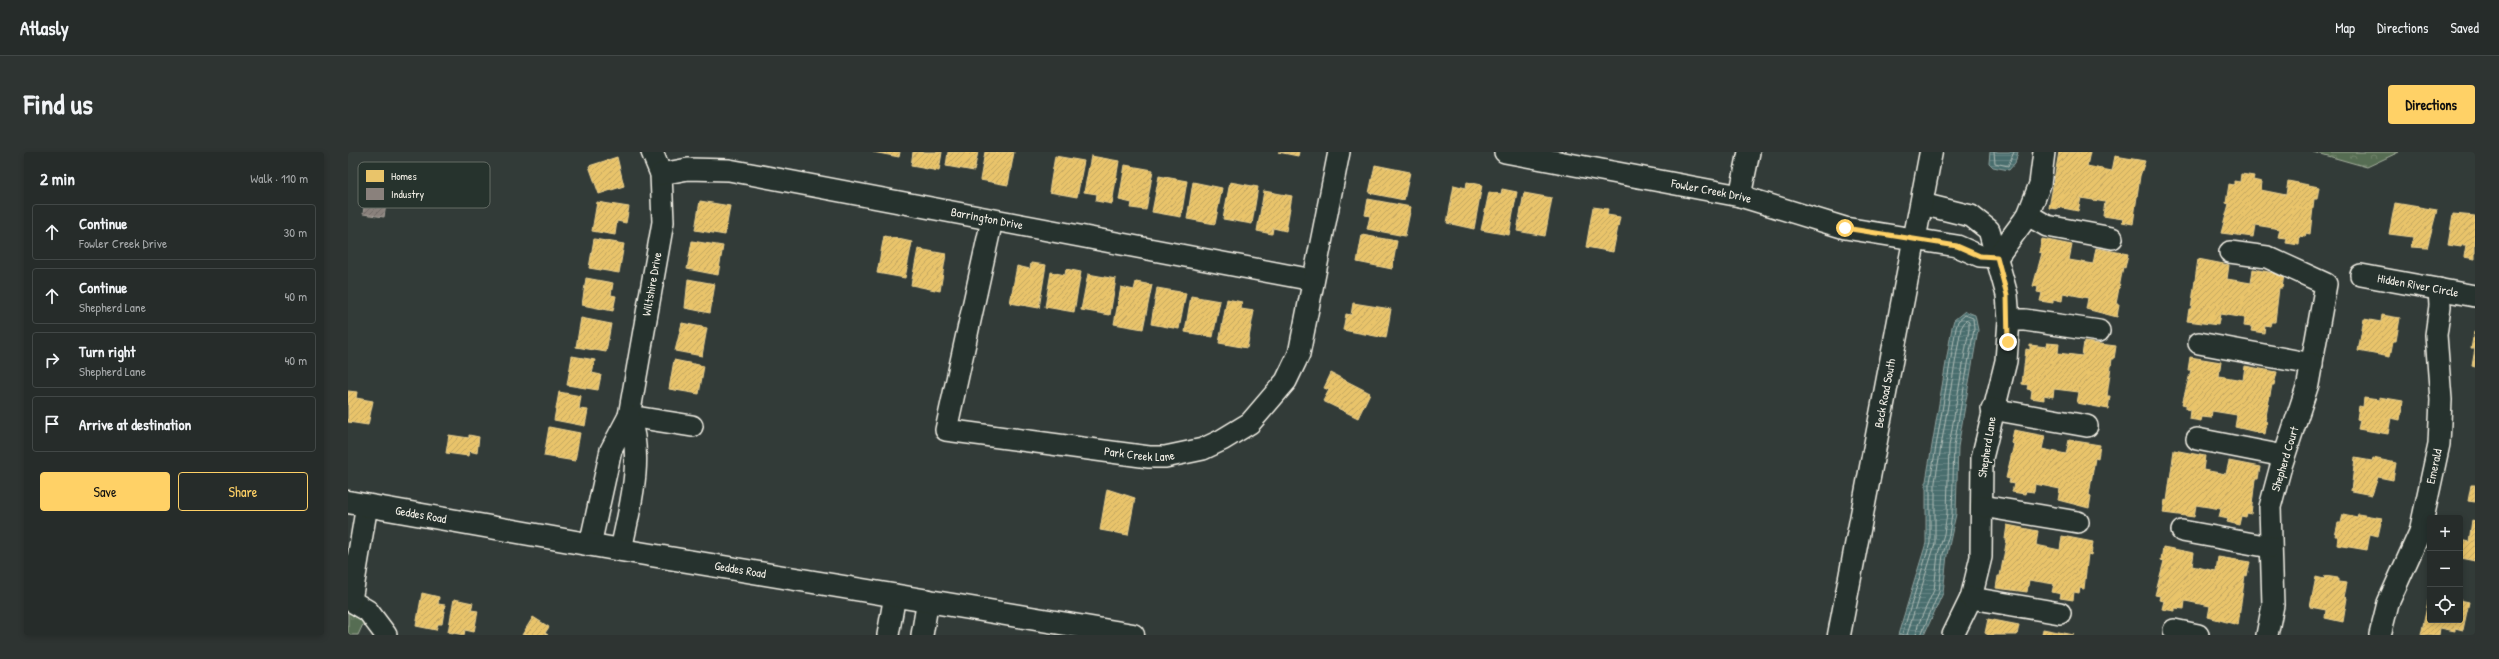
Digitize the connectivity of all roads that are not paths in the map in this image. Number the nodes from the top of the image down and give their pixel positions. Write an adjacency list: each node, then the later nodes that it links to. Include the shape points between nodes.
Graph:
1 (652, 152): 7 (street, Wiltshire Drive)
2 (1339, 152): 17 (street, Park Creek Lane)
3 (1505, 152): 8 (street, Fowler Creek Drive)
4 (1749, 152): 8 (street)
5 (1931, 152): 9 (main road, Beck Road South)
6 (2044, 152): 10 (street, via 2040,184)
7 (661, 174): 11 (street, Barrington Drive, via 688,168 729,170); 25 (street, Wiltshire Drive, via 663,222)
8 (1740, 196): 13 (street, Fowler Creek Drive, via 1845,228)
9 (1922, 204): 13 (main road, Beck Road South); 15 (street, Shepherd Lane, via 1971,216 1989,230)
10 (2028, 214): 12 (street, via 2048,226); 15 (street)
11 (992, 220): 17 (street, Barrington Drive); 17 (street, Park Creek Lane, via 946,430 1149,457 1172,456 1203,449 1250,423 1286,381 1299,354)
12 (2112, 238)
13 (1915, 239): 15 (street, via 1957,246 1980,256); 47 (main road, Beck Road South)
14 (2230, 252): 23 (street, Shepherd Court, via 2267,257 2326,284)
15 (1997, 257): 20 (street, Shepherd Lane, via 2007,295)
16 (2361, 275): 18 (street, Hidden River Circle)
17 (1313, 280)
18 (2439, 289): 19 (street, Hidden River Circle); 51 (street, Emerald, via 2440,306 2436,335 2440,400 2437,452 2420,532 2388,603)
19 (2475, 296)
20 (2009, 320): 21 (street); 24 (street, Shepherd Lane, via 2006,361)
21 (2099, 331)
22 (2199, 343): 23 (street)
23 (2312, 364): 29 (street, Shepherd Court)
24 (1992, 409): 27 (street); 31 (street, Shepherd Lane, via 1982,458)
25 (629, 416): 26 (street); 34 (street, Wiltshire Drive, via 611,450); 36 (street, via 636,435 636,467)
26 (692, 426)
27 (2087, 426)
28 (2197, 439): 29 (street)
29 (2284, 456): 35 (street, Shepherd Court, via 2270,507)
30 (358, 504): 34 (main road, Geddes Road); 39 (street)
31 (1982, 506): 32 (street); 38 (street, Shepherd Lane, via 1981,557)
32 (2078, 522)
33 (2182, 531): 35 (street)
34 (590, 545): 36 (main road, Geddes Road)
35 (2270, 547): 50 (street, Shepherd Court, via 2273,605)
36 (621, 550): 37 (main road, Geddes Road)
37 (895, 595): 40 (main road, Geddes Road); 44 (street)
38 (1971, 598): 41 (street); 48 (street, Shepherd Lane)
39 (350, 599): 43 (street, via 368,611)
40 (928, 600): 45 (street); 46 (main road, Geddes Road)
41 (2060, 613)
42 (2174, 630): 49 (street)
43 (386, 635)
44 (888, 635)
45 (922, 635)
46 (1133, 635)
47 (1839, 635)
48 (1953, 635)
49 (2198, 635)
50 (2267, 635)
51 (2380, 635)

